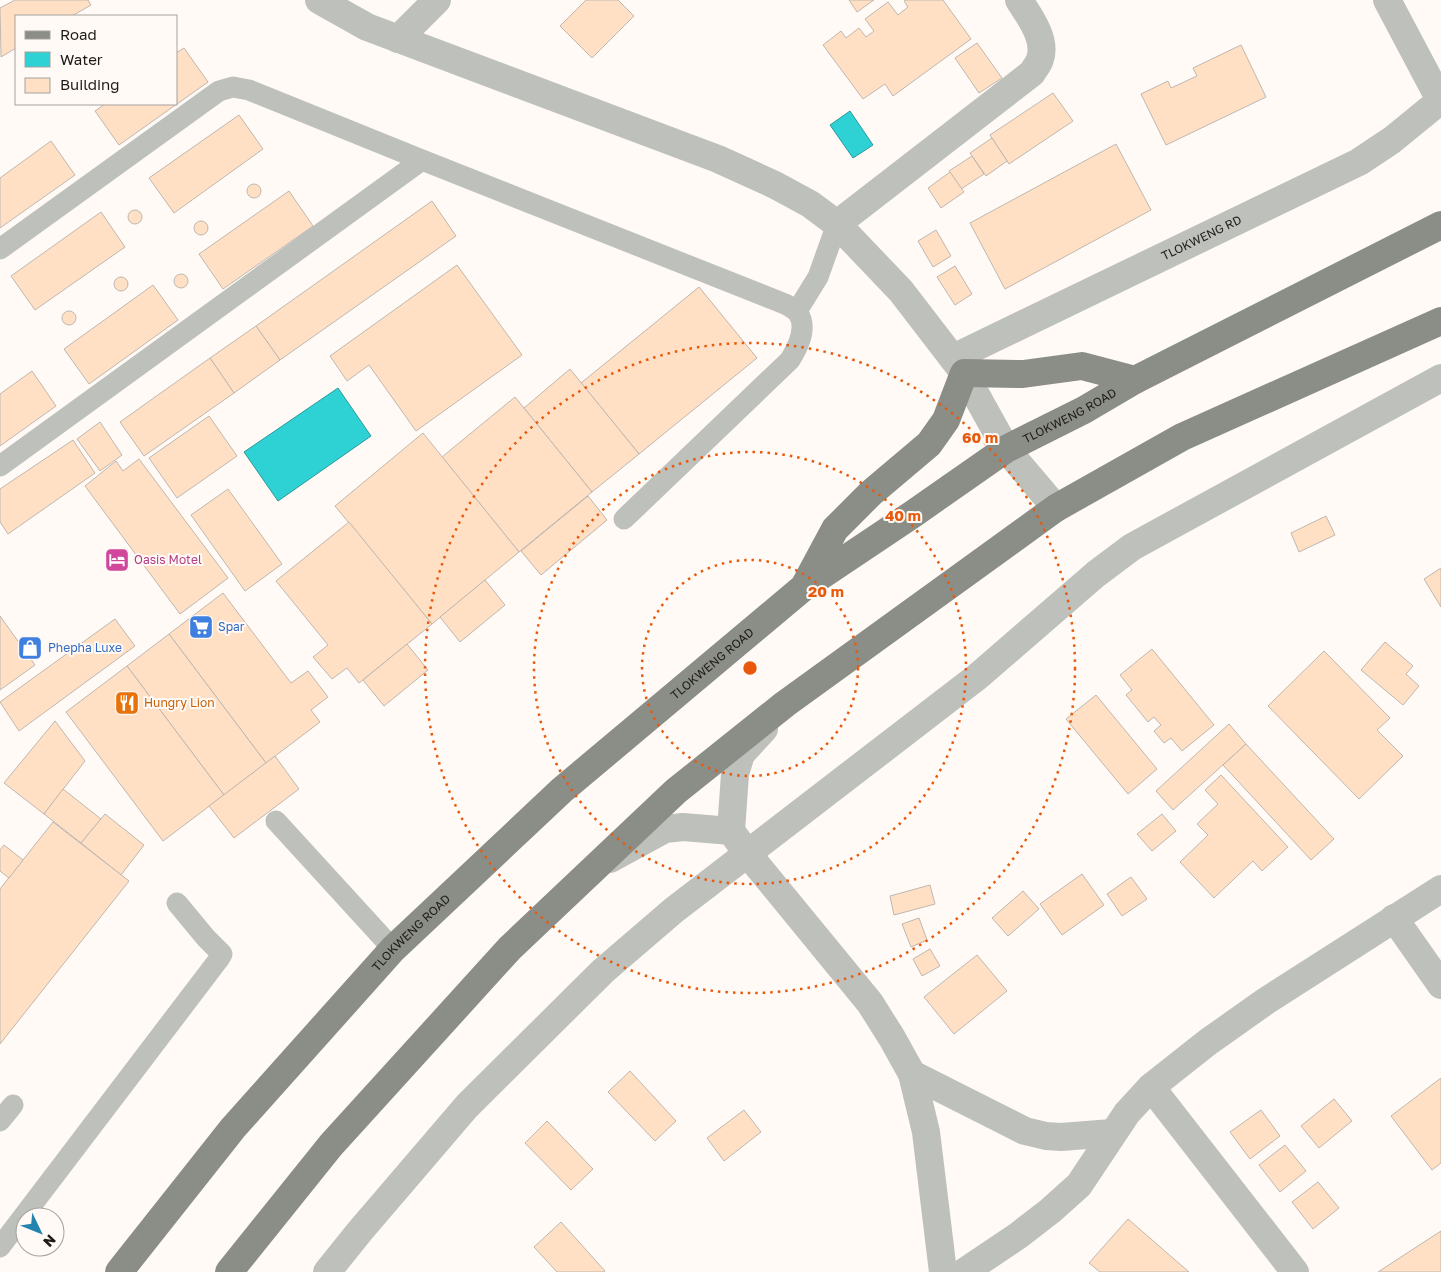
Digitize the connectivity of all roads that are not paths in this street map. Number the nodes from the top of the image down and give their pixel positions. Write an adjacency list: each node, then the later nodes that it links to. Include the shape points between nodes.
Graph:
1 (319, 0): 5 (street, via 368,27)
2 (437, 0): 5 (street)
3 (1018, 0): 8 (street, via 1042,44 1040,59 1032,73)
4 (1387, 0): 6 (street)
5 (398, 39): 8 (street, via 718,159 810,204)
6 (1441, 101): 13 (street, TLOKWENG RD, via 1359,162)
7 (422, 160): 10 (lane, via 249,90 233,87 219,91); 11 (lane); 17 (lane)
8 (837, 224): 11 (lane, via 818,277); 13 (street, via 901,291)
9 (1441, 225): 15 (main road, TLOKWENG ROAD)
10 (0, 249)
11 (797, 311): 19 (lane, via 802,334 790,360)
12 (1441, 321): 18 (main road, via 1182,437)
13 (958, 365): 15 (main road, via 1023,374 1082,366); 16 (street); 20 (main road, via 946,420 929,444 871,493 836,529)
14 (1441, 378): 24 (street, via 1132,547 977,677)
15 (1135, 380): 16 (main road, TLOKWENG ROAD, via 1084,410)
16 (1006, 448): 18 (street); 20 (main road, TLOKWENG ROAD)
17 (0, 466)
18 (1056, 508): 21 (main road)
19 (624, 519)
20 (804, 587): 29 (main road, TLOKWENG ROAD, via 562,790)
21 (785, 704): 23 (street, via 741,754); 25 (main road, via 676,791)
22 (276, 821): 29 (lane)
23 (731, 831): 24 (street); 25 (street, via 683,827 665,829)
24 (747, 853): 31 (street, via 870,1003); 37 (street, via 674,910 603,972 467,1106)
25 (597, 866): 36 (main road, via 510,948 331,1144)
26 (1441, 889): 28 (street)
27 (177, 903): 34 (lane, via 222,954 219,960)
28 (1394, 918): 30 (street); 32 (street, via 1266,1001)
29 (393, 949): 35 (main road, TLOKWENG ROAD, via 233,1128)
30 (1441, 985)
31 (912, 1074): 33 (street, via 1025,1131 1061,1137); 38 (street, via 926,1132)
32 (1151, 1087): 33 (street); 40 (street)
33 (1112, 1133): 39 (street, via 1079,1185 1034,1223)
34 (0, 1247)
35 (119, 1272)
36 (229, 1272)
37 (327, 1272)
38 (943, 1272)
39 (964, 1272)
40 (1295, 1272)

